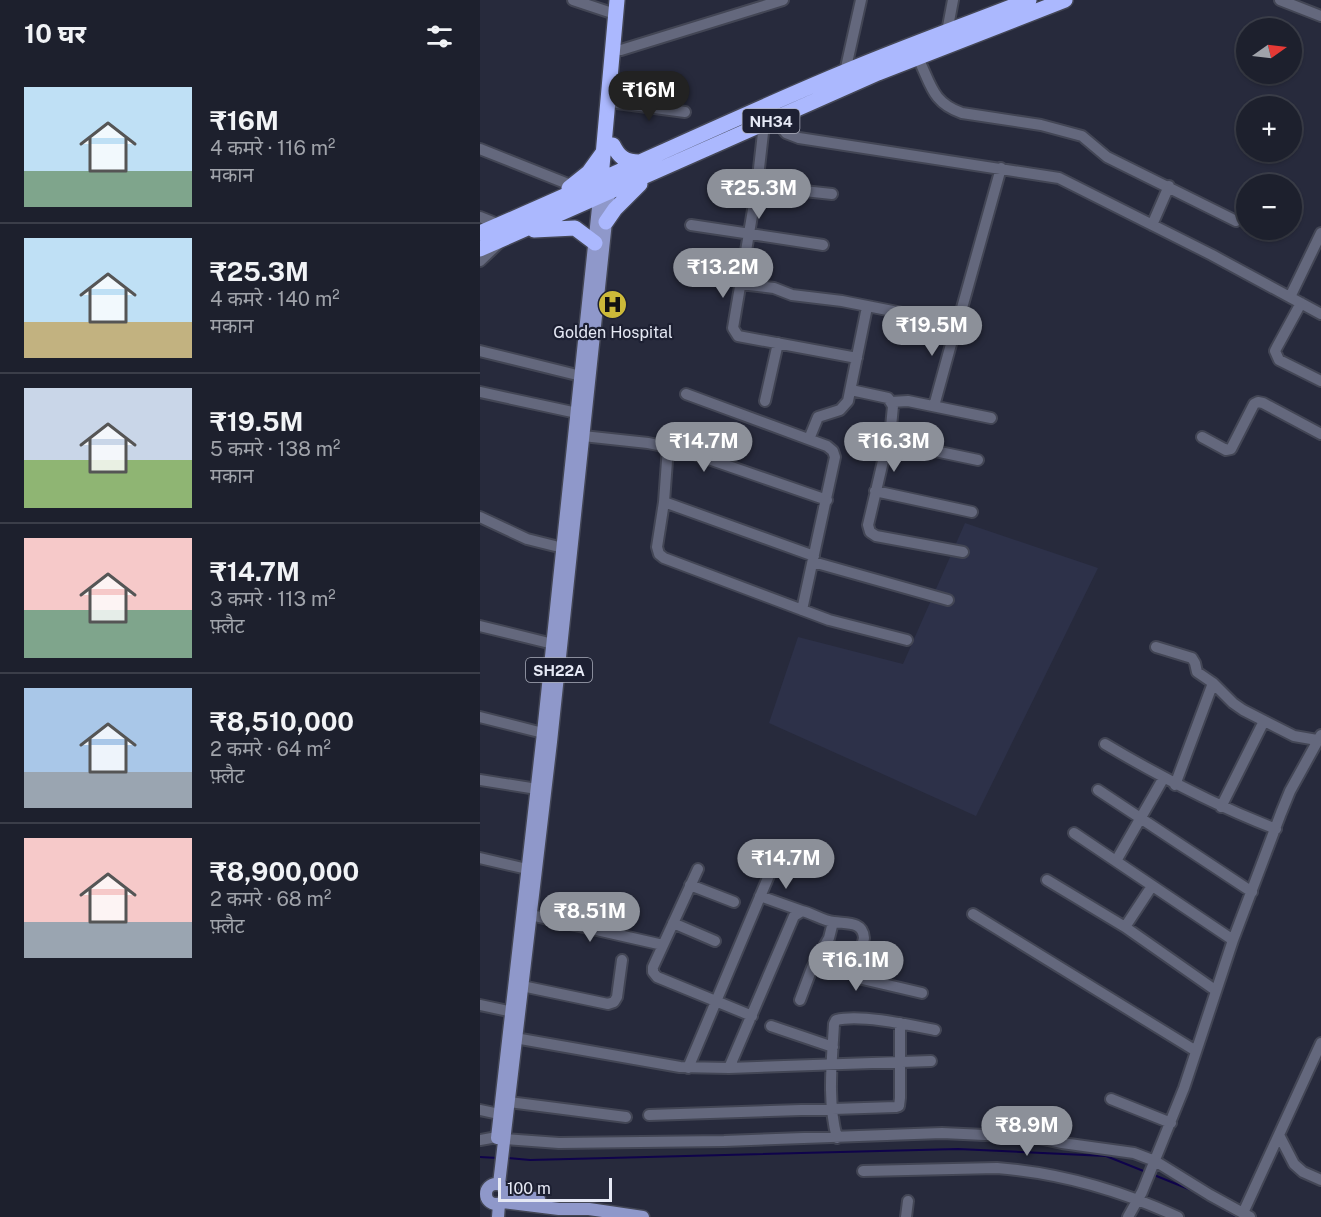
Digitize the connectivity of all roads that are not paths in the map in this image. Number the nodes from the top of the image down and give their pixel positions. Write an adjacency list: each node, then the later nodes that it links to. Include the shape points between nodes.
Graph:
1 (573, 0): 9 (street)
2 (625, 0): 12 (highway)
3 (783, 0): 12 (street)
4 (861, 0): 14 (street)
5 (953, 0): 11 (street)
6 (1029, 0): 11 (highway, NH34)
7 (1065, 0): 13 (highway, NH34)
8 (1280, 0): 10 (street)
9 (616, 7): 19 (highway)
10 (1321, 16)
11 (948, 32): 14 (highway, NH34)
12 (621, 50): 15 (highway)
13 (918, 58): 17 (highway, NH34); 25 (street, via 938,99 950,109 1082,136 1107,157)
14 (844, 72): 20 (highway, NH34)
15 (617, 103): 16 (street); 19 (highway)
16 (685, 112)
17 (769, 121): 21 (street, via 799,138); 22 (highway, NH34); 24 (street)
18 (480, 149): 23 (street)
19 (608, 149): 20 (highway, via 625,160); 23 (highway); 26 (highway)
20 (639, 162): 26 (highway, NH34)
21 (1001, 168): 33 (street, via 1059,178); 48 (street)
22 (651, 174): 26 (highway, NH34); 31 (highway)
23 (573, 186): 28 (highway)
24 (757, 186): 27 (street); 37 (street)
25 (1169, 186): 30 (street); 33 (street)
26 (605, 187): 28 (highway, NH34); 31 (main road, SH22A); 34 (highway, NH34); 39 (main road, SH22A)
27 (832, 194)
28 (550, 203): 35 (highway, NH34)
29 (480, 217): 35 (street)
30 (1236, 221)
31 (606, 222): 63 (main road, SH22A)
32 (692, 225): 37 (street)
33 (1152, 225): 44 (street)
34 (520, 231): 35 (highway, NH34); 39 (highway, via 575,228)
35 (501, 232): 36 (highway, NH34); 41 (highway, NH34); 42 (street)
36 (480, 233)
37 (749, 233): 40 (street); 43 (street)
38 (1321, 233): 44 (street)
39 (595, 243): 52 (main road, SH22A)
40 (823, 244)
41 (480, 249)
42 (480, 261)
43 (740, 284): 46 (street); 49 (street, via 733,322 735,333)
44 (1290, 297): 45 (street)
45 (1301, 303): 47 (street); 53 (street, via 1277,346 1276,356)
46 (867, 307): 48 (street, via 943,321); 51 (street)
47 (1321, 314)
48 (959, 315): 59 (street)
49 (778, 343): 51 (street); 57 (street)
50 (480, 351): 52 (street)
51 (857, 358): 54 (street)
52 (581, 376): 60 (main road, SH22A)
53 (1319, 376)
54 (851, 390): 58 (street); 65 (street, via 844,407 818,417)
55 (480, 392): 60 (street)
56 (686, 394): 65 (street)
57 (765, 401)
58 (891, 402): 59 (street); 66 (street)
59 (934, 406): 61 (street)
60 (577, 413): 74 (main road, SH22A)
61 (991, 418)
62 (1321, 434): 64 (street, via 1258,402 1231,449)
63 (583, 436): 67 (street); 110 (main road, SH22A, via 550,752)
64 (1202, 437)
65 (808, 439): 70 (street, via 827,446 836,457)
66 (887, 441): 68 (street); 69 (street)
67 (668, 447): 70 (street); 71 (street)
68 (978, 460)
69 (875, 491): 72 (street); 75 (street, via 870,532)
70 (827, 500): 76 (street)
71 (664, 502): 76 (street); 78 (street, via 657,547 664,558)
72 (972, 512)
73 (480, 517): 74 (street, via 527,539)
74 (563, 548): 81 (main road, SH22A)
75 (963, 552)
76 (814, 559): 77 (street); 78 (street)
77 (948, 600)
78 (802, 610): 80 (street)
79 (480, 626): 81 (street)
80 (907, 640)
81 (553, 644): 86 (main road, SH22A)
82 (1156, 647): 83 (street, via 1192,658 1197,672)
83 (1213, 683): 85 (street, via 1238,707); 91 (street)
84 (480, 717): 86 (street)
85 (1264, 720): 87 (street, via 1294,736); 94 (street)
86 (543, 733): 92 (main road, SH22A)
87 (1319, 737): 96 (street, via 1290,791)
88 (1105, 744): 89 (street)
89 (1163, 779): 91 (street); 95 (street)
90 (480, 780): 92 (street)
91 (1175, 785): 94 (street)
92 (537, 789): 100 (main road, SH22A)
93 (1098, 790): 95 (street)
94 (1221, 807): 96 (street)
95 (1141, 819): 99 (street); 106 (street)
96 (1276, 829): 106 (street)
97 (1074, 832): 99 (street)
98 (480, 858): 100 (street)
99 (1116, 861): 105 (street)
100 (527, 868): 110 (main road, SH22A)
101 (698, 869): 104 (street)
102 (770, 873): 107 (street)
103 (1047, 880): 114 (street)
104 (690, 885): 108 (street); 113 (street)
105 (1152, 886): 114 (street); 115 (street)
106 (1252, 892): 115 (street)
107 (760, 896): 109 (street); 122 (street)
108 (734, 902)
109 (802, 910): 112 (street); 126 (street, via 794,916)
110 (526, 914): 117 (street); 119 (main road, SH22A); 125 (main road, SH22A)
111 (972, 914): 133 (street)
112 (833, 922): 121 (street, via 855,924 864,932 858,978); 123 (street)
113 (673, 923): 116 (street); 117 (street)
114 (1125, 927): 120 (street)
115 (1233, 939): 120 (street)
116 (715, 941)
117 (663, 945): 122 (street, via 653,967 657,977)
118 (622, 960): 119 (street, via 617,997 608,1004)
119 (522, 986): 125 (main road, SH22A)
120 (1215, 990): 133 (street)
121 (922, 993)
122 (717, 1000): 126 (street); 137 (street)
123 (800, 1000)
124 (480, 1005): 125 (street)
125 (514, 1012): 130 (main road, SH22A); 143 (main road, SH22A)
126 (752, 1016): 138 (street)
127 (900, 1023): 129 (street); 132 (street, via 837,1020); 135 (street)
128 (771, 1026): 132 (street)
129 (935, 1030)
130 (515, 1038): 137 (street); 140 (main road, SH22A)
131 (1321, 1043): 147 (street)
132 (832, 1047): 136 (street)
133 (1196, 1051): 146 (street)
134 (931, 1061): 135 (street)
135 (900, 1063): 136 (street); 141 (street, via 899,1106)
136 (831, 1064): 138 (street); 141 (street)
137 (688, 1068): 138 (street)
138 (729, 1068)
139 (1111, 1099): 146 (street)
140 (509, 1102): 145 (street); 150 (main road, SH22A)
141 (832, 1109): 144 (street); 148 (street)
142 (480, 1110): 143 (street)
143 (499, 1114): 150 (main road, SH22A)
144 (648, 1115)
145 (626, 1117)
146 (1170, 1123): 151 (street)
147 (1280, 1135): 153 (street, via 1294,1164); 158 (street)
148 (837, 1138): 150 (street); 151 (street, via 1015,1133 1123,1151)
149 (480, 1140): 150 (street)
150 (500, 1142): 154 (main road, SH22A)
151 (1154, 1164): 155 (street); 158 (street)
152 (863, 1172): 155 (street, via 1017,1169)
153 (1321, 1180)
154 (493, 1190): 157 (main road, via 560,1209); 159 (main road, SH22A); 160 (main road, SH22A)
155 (1140, 1196): 163 (street); 164 (street)
156 (908, 1201): 162 (street)
157 (586, 1212): 161 (main road)
158 (1247, 1215)
159 (491, 1217)
160 (498, 1217)
161 (643, 1217)
162 (906, 1217)
163 (1128, 1217)
164 (1178, 1217)

